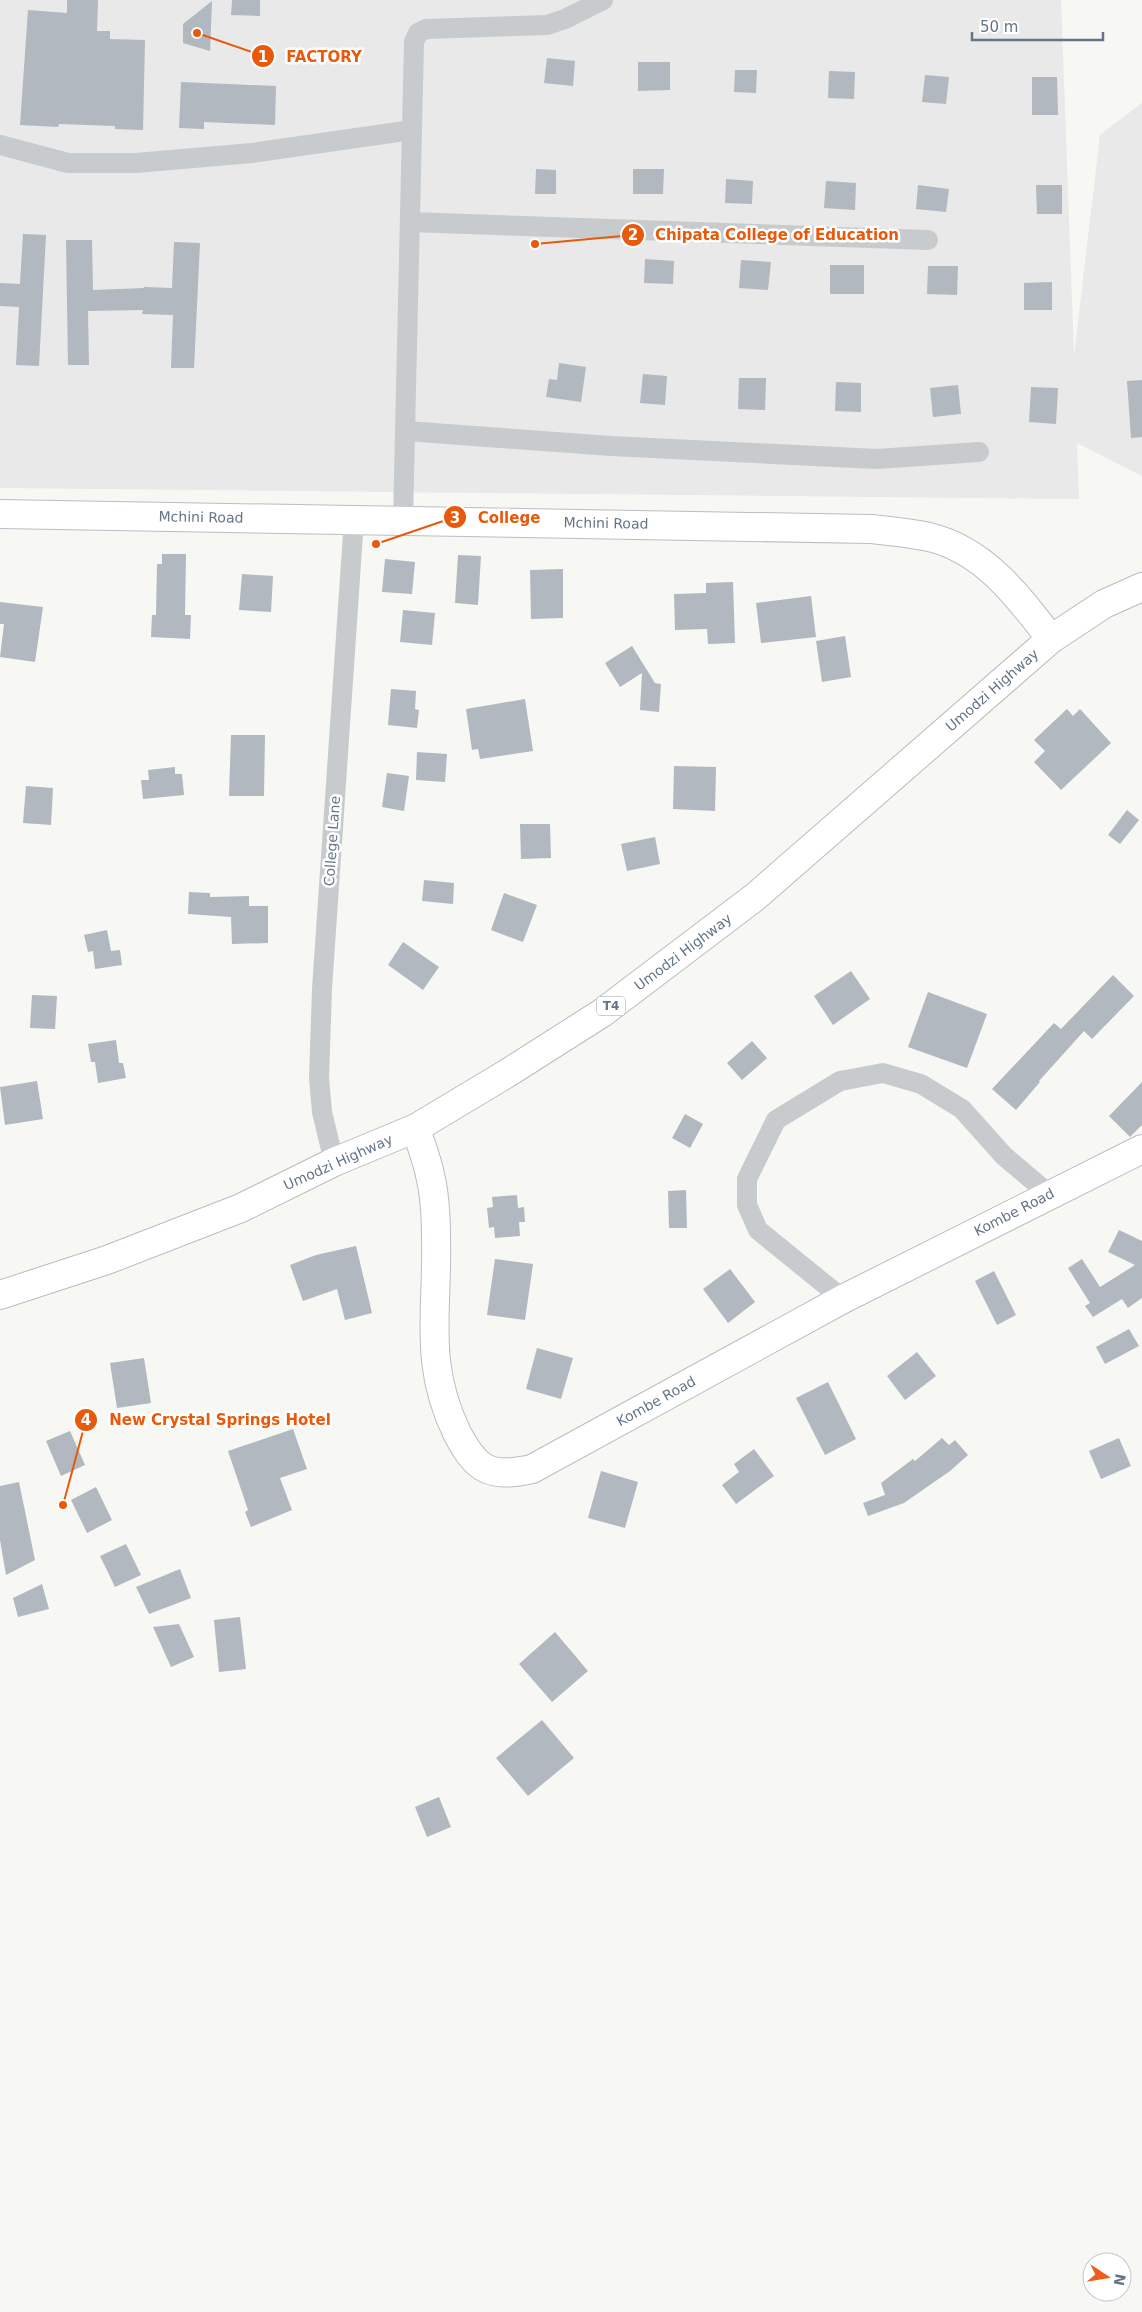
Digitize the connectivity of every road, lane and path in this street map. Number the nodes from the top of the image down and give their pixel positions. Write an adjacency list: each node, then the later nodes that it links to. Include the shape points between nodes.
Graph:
1 (603, 0): 2 (street, via 546,25 426,29 418,33 414,42)
2 (412, 130): 3 (street, via 252,153 136,163 68,164); 4 (street)
3 (0, 145)
4 (410, 222): 5 (street); 6 (street)
5 (928, 240)
6 (406, 431): 7 (street, via 611,446 877,459); 10 (street)
7 (979, 452)
8 (0, 514): 9 (main road, Mchini Road)
9 (354, 519): 10 (main road, Mchini Road); 15 (street, College Lane, via 322,989 319,1078 322,1112)
10 (403, 520): 12 (main road, Mchini Road, via 871,528 930,538 965,550 989,567 1020,598)
11 (1142, 587): 12 (main road, Umodzi Highway / T4, via 1104,604)
12 (1051, 639): 13 (main road, Umodzi Highway / T4, via 747,903 602,1013)
13 (416, 1128): 15 (main road, Umodzi Highway / T4); 18 (main road, Kombe Road, via 431,1176 436,1239 433,1340 438,1381 449,1416 467,1451 485,1469 508,1474 532,1469)
14 (1142, 1148): 16 (main road, Kombe Road)
15 (334, 1162): 17 (main road, Umodzi Highway / T4, via 241,1208 107,1260)
16 (1050, 1194): 18 (main road, Kombe Road); 18 (street, via 1004,1156 962,1109 921,1084 882,1073 840,1081 776,1120 747,1179 747,1205 758,1230)
17 (0, 1295)
18 (843, 1299)

